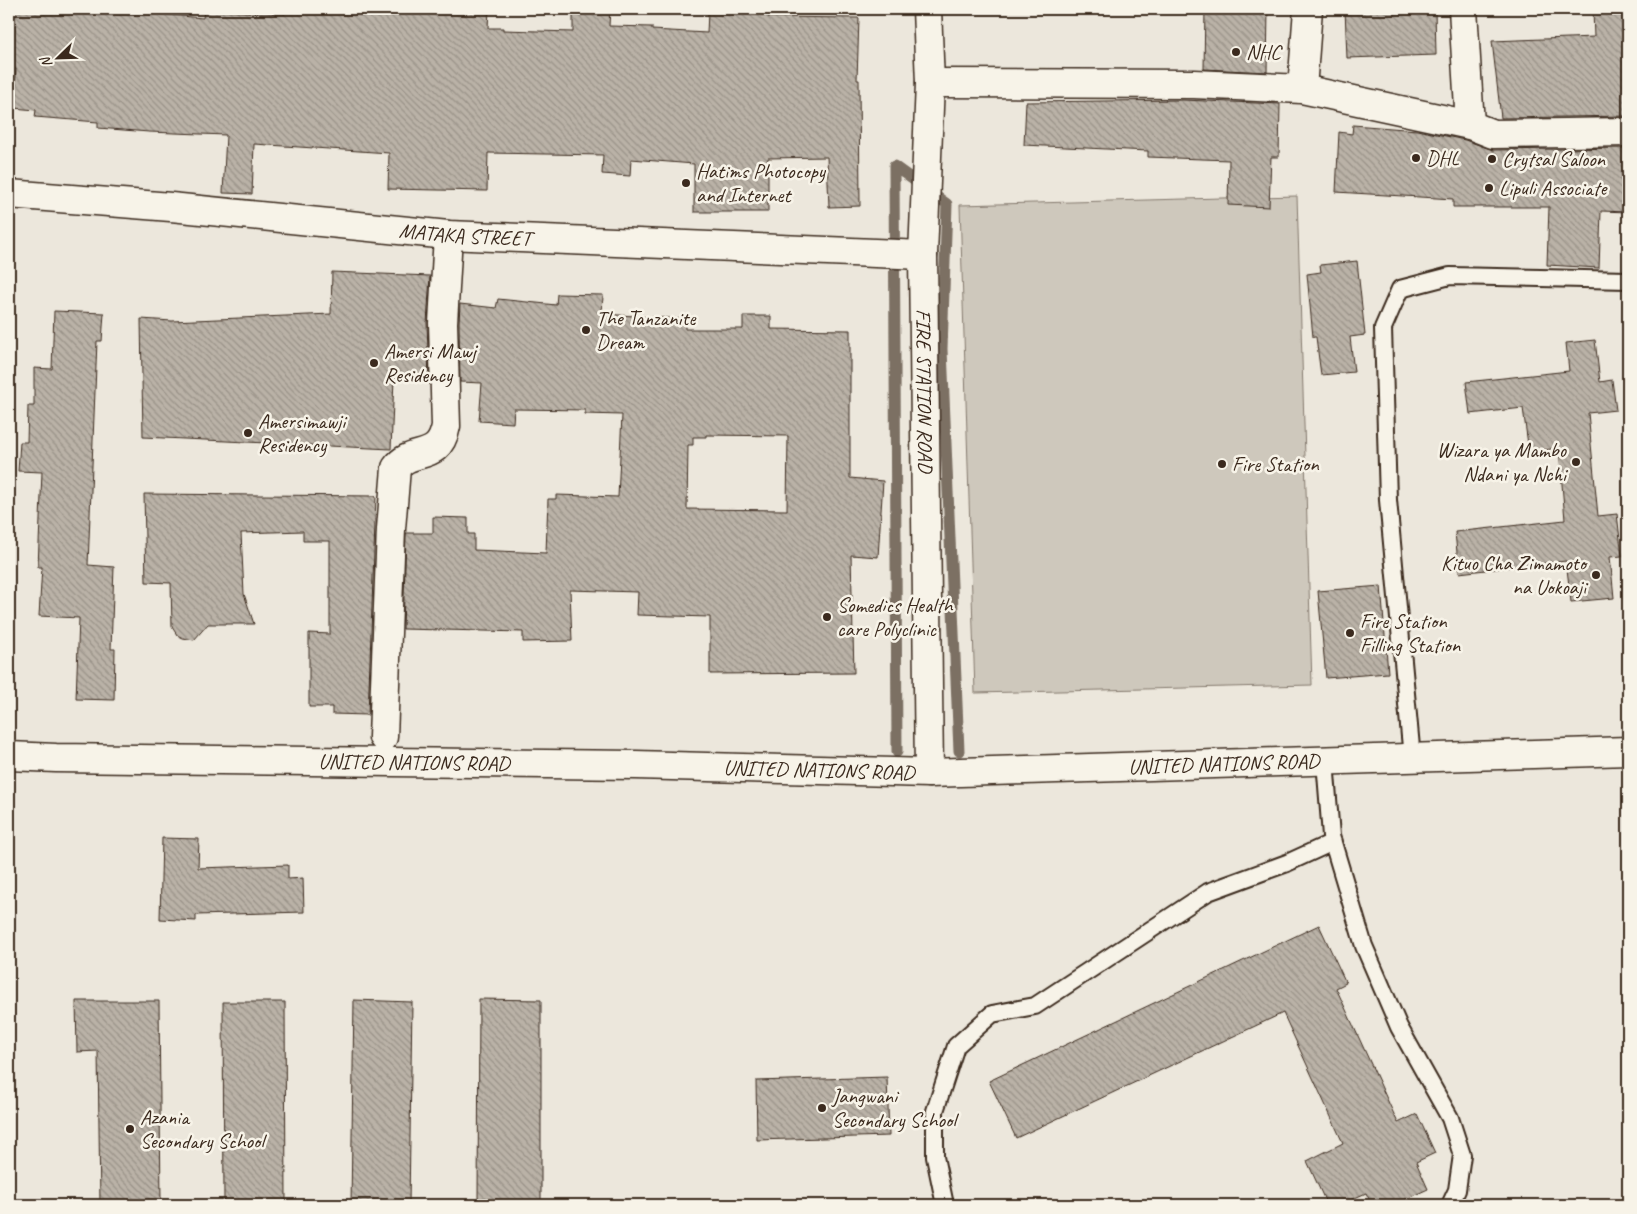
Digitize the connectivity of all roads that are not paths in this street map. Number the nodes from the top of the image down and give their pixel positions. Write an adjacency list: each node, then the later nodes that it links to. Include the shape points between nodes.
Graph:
1 (927, 9): 4 (street, FIRE STATION ROAD)
2 (1308, 9): 5 (street)
3 (1463, 9): 6 (street)
4 (930, 83): 5 (street, via 1194,84); 10 (street, FIRE STATION ROAD)
5 (1302, 89): 6 (street)
6 (1470, 125): 7 (street, via 1493,134)
7 (1628, 132)
8 (9, 194): 9 (street, MATAKA STREET)
9 (448, 234): 10 (street, MATAKA STREET); 12 (street, via 443,323 446,426 444,437 434,449 400,463 396,468)
10 (923, 256): 17 (street, FIRE STATION ROAD)
11 (1628, 280): 15 (lane, via 1450,276 1400,289 1383,328 1388,500)
12 (383, 737)
13 (1628, 751): 15 (street, UNITED NATIONS ROAD)
14 (9, 756): 17 (street, UNITED NATIONS ROAD)
15 (1412, 758): 16 (street, UNITED NATIONS ROAD)
16 (1324, 761): 17 (street, UNITED NATIONS ROAD); 18 (lane)
17 (929, 773)
18 (1333, 842): 19 (lane, via 1208,892 1035,1006 992,1014 956,1046 935,1111 935,1157); 20 (lane, via 1364,946 1399,1027 1450,1118 1462,1155 1457,1190)
19 (946, 1205)
20 (1450, 1205)

